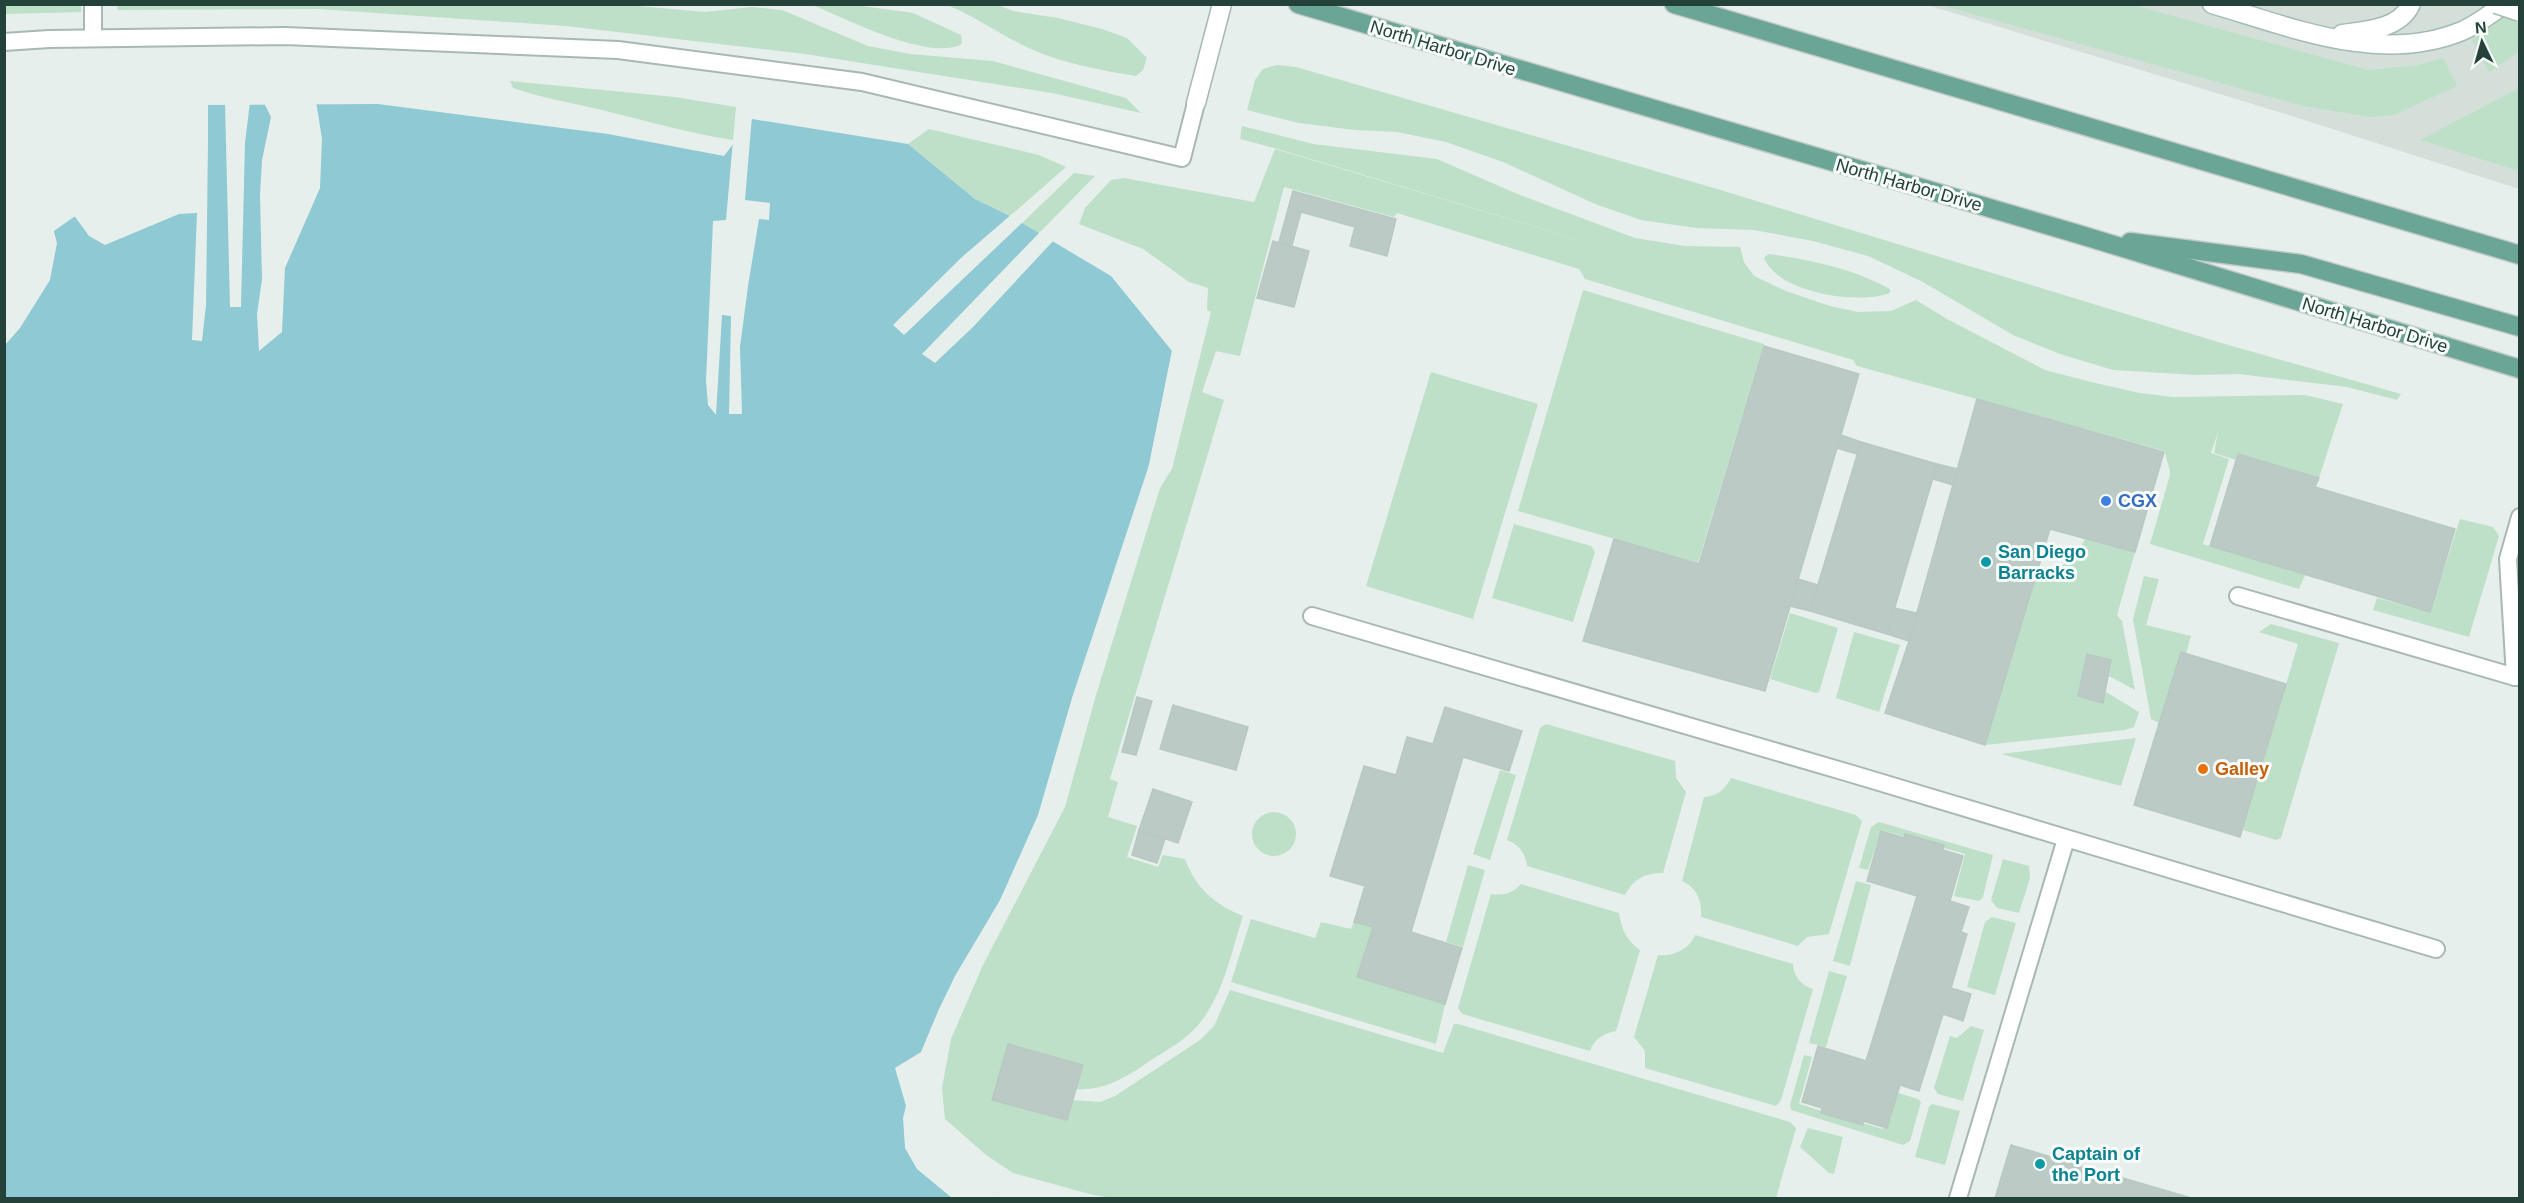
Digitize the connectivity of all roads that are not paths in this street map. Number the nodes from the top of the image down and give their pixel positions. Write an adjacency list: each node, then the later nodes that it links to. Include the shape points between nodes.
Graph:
1 (93, 4): 11 (lane)
2 (1222, 4): 13 (main road)
3 (1298, 4): 14 (main road, North Harbor Drive)
4 (1674, 4): 15 (main road)
5 (2212, 4): 10 (main road)
6 (2411, 4): 10 (main road, via 2407,14 2378,29)
7 (2496, 4): 9 (main road, bridge)
8 (2505, 4): 10 (main road, via 2463,31 2432,40 2379,46)
9 (2520, 12)
10 (2323, 36)
11 (93, 38): 12 (lane); 13 (lane, via 285,36 618,50 862,82 1182,158)
12 (4, 42)
13 (1196, 103)
14 (2081, 235): 16 (main road, via 2301,264); 17 (main road, North Harbor Drive)
15 (2520, 255)
16 (2520, 327)
17 (2520, 369)
18 (2520, 517): 21 (lane, via 2508,559)
19 (2238, 596): 21 (lane)
20 (1312, 616): 22 (lane)
21 (2517, 673)
22 (2066, 839): 23 (lane); 24 (lane)
23 (2436, 949)
24 (1958, 1198)

